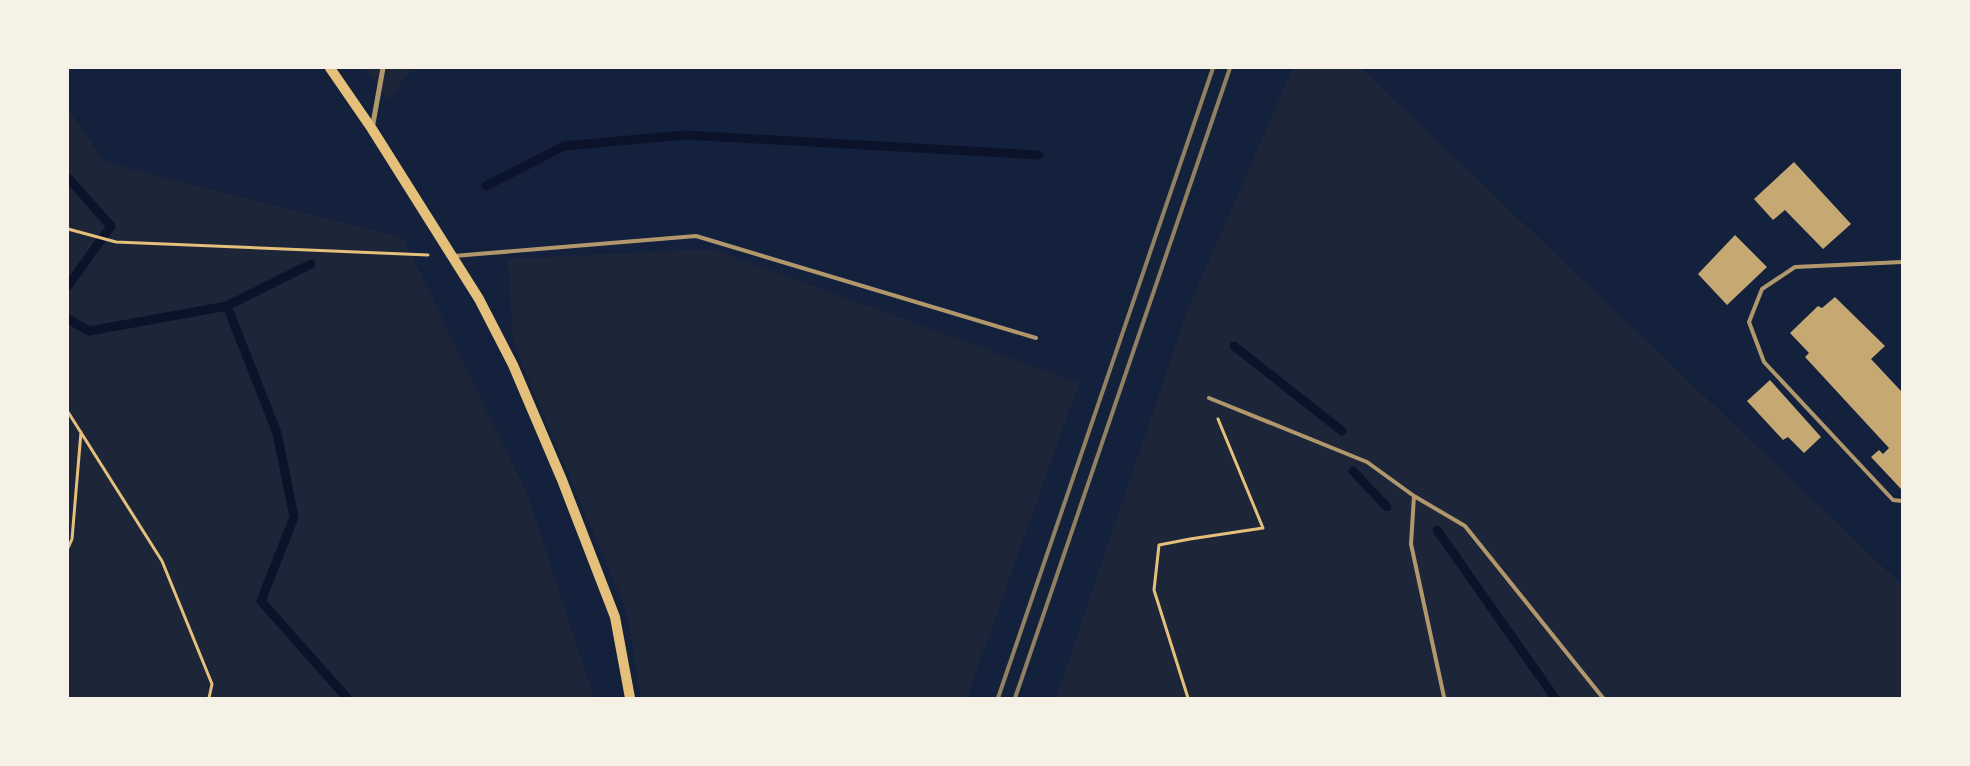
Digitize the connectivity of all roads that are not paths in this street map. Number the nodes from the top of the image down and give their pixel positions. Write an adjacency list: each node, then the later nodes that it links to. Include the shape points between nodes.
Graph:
1 (330, 68): 3 (main road)
2 (384, 68): 3 (street)
3 (372, 129): 4 (main road)
4 (451, 256): 6 (lane, via 696,236); 11 (main road, via 479,299 513,365 562,480 614,617)
5 (1902, 262): 9 (lane, via 1795,266 1762,289 1749,322 1764,362 1893,500)
6 (1036, 338)
7 (1209, 398): 8 (lane, via 1367,462)
8 (1414, 496): 10 (lane, via 1411,544); 12 (lane, via 1465,526)
9 (1902, 500)
10 (1444, 697)
11 (630, 698)
12 (1603, 698)

